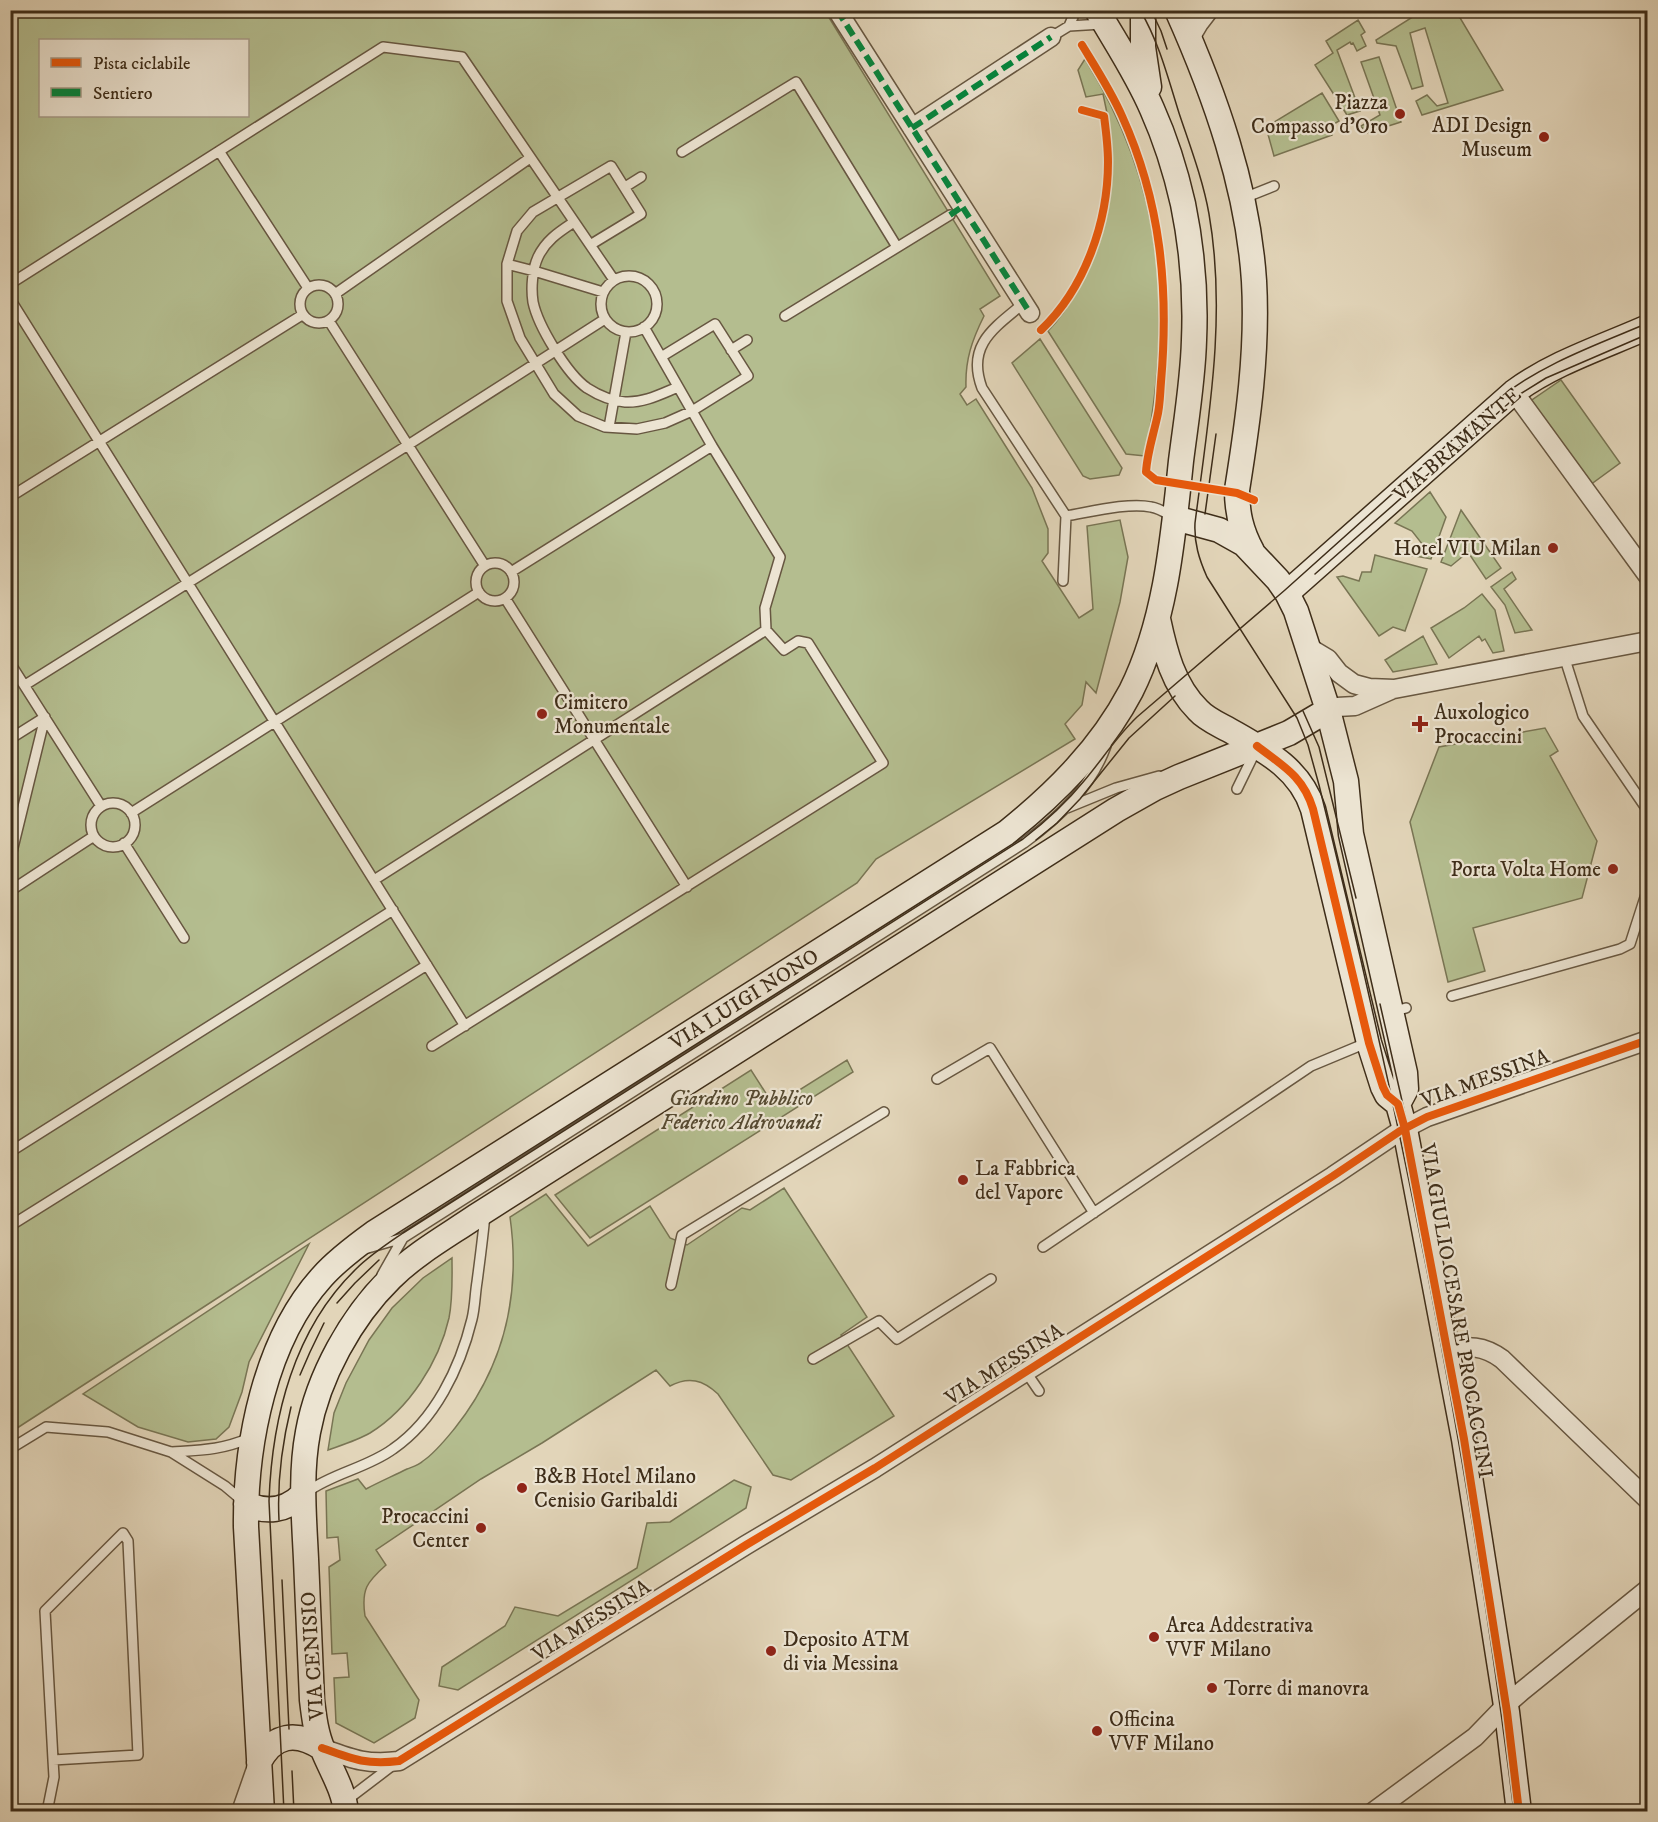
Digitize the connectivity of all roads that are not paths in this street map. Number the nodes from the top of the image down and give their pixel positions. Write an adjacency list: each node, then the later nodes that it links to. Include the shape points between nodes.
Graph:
1 (837, 10): 11 (street)
2 (1076, 10): 7 (lane)
3 (1143, 10): 10 (main road, via 1143,47)
4 (1177, 10): 9 (main road)
5 (1209, 10): 9 (street)
6 (1100, 17): 7 (lane); 10 (main road)
7 (1070, 26): 8 (lane)
8 (1051, 37): 11 (street)
9 (1189, 40): 19 (main road, via 1224,133)
10 (1153, 111): 56 (main road, VIA LUIGI NONO, via 1183,205 1194,298 1193,359)
11 (912, 128): 20 (street)
12 (219, 151): 14 (lane, via 383,47 462,57); 27 (lane); 28 (lane)
13 (682, 152): 23 (lane, via 796,82)
14 (530, 158): 18 (lane); 30 (lane)
15 (641, 177): 17 (lane)
16 (1274, 186): 19 (lane)
17 (625, 187): 18 (lane, via 611,165); 22 (lane, via 641,214)
18 (558, 198): 21 (lane); 24 (lane, via 533,212 517,231)
19 (1242, 199): 57 (main road, via 1252,260 1255,326 1237,506 1242,531)
20 (956, 211): 23 (lane); 32 (street)
21 (574, 222): 22 (lane); 25 (lane, via 549,239)
22 (590, 245): 26 (lane)
23 (897, 247): 35 (lane)
24 (507, 264): 25 (lane); 45 (lane, via 507,301 520,338)
25 (534, 271): 29 (lane); 42 (lane, via 533,303)
26 (614, 280): 29 (lane); 38 (lane, via 632,276 650,284 657,302 656,312)
27 (10, 284)
28 (308, 288): 30 (lane, via 326,286); 34 (lane, via 299,303)
29 (603, 292): 36 (lane, via 600,301)
30 (335, 294): 37 (lane, via 337,312)
31 (10, 298): 33 (lane)
32 (1022, 310): 55 (lane, via 991,331 978,354 976,373)
33 (14, 312): 51 (lane)
34 (302, 315): 37 (lane, via 311,322); 51 (lane)
35 (785, 316)
36 (605, 319): 40 (lane); 42 (lane)
37 (329, 321): 52 (lane)
38 (644, 327): 40 (lane); 44 (lane)
39 (1647, 327): 47 (main road, VIA BRAMANTE, via 1545,372)
40 (626, 332): 48 (lane)
41 (747, 340): 43 (lane)
42 (556, 350): 45 (lane); 48 (lane, via 585,387)
43 (731, 350): 44 (lane, via 715,324); 49 (lane, via 748,376)
44 (661, 357): 46 (lane)
45 (536, 363): 50 (lane, via 554,394 578,416); 52 (lane)
46 (678, 387): 48 (lane, via 651,399); 49 (lane)
47 (1514, 392): 60 (street); 64 (main road, VIA BRAMANTE)
48 (615, 400): 50 (lane)
49 (692, 411): 50 (lane, via 665,423 637,429); 53 (lane)
50 (609, 427)
51 (100, 441): 54 (lane); 62 (lane)
52 (408, 445): 58 (lane); 62 (lane)
53 (712, 446): 59 (lane); 67 (lane, via 780,557 765,608)
54 (10, 497)
55 (1066, 516): 56 (lane, via 1132,505 1156,508); 61 (lane)
56 (1175, 518): 57 (main road, via 1219,530); 66 (main road, VIA LUIGI NONO)
57 (1252, 551): 64 (main road, VIA GIULIO CESARE PROCACCINI)
58 (485, 566): 59 (lane, via 497,563); 63 (lane, via 476,580)
59 (511, 572): 65 (lane, via 513,589)
60 (1647, 576)
61 (1063, 581)
62 (188, 583): 72 (lane); 77 (lane)
63 (479, 592): 65 (lane, via 488,600); 77 (lane)
64 (1287, 593): 69 (main road, VIA GIULIO CESARE PROCACCINI)
65 (505, 598): 79 (lane)
66 (1158, 617): 75 (main road, VIA LUIGI NONO, via 1142,666); 80 (main road, via 1170,665 1189,700 1204,716)
67 (766, 630): 79 (lane); 91 (lane, via 784,650 798,641 808,643 884,763)
68 (1647, 641): 70 (street)
69 (1308, 647): 73 (street, via 1328,659 1354,684); 74 (main road, VIA GIULIO CESARE PROCACCINI)
70 (1564, 656): 73 (street); 85 (lane, via 1583,716)
71 (10, 663): 72 (lane)
72 (25, 686): 76 (lane)
73 (1394, 689): 74 (street, via 1355,706)
74 (1328, 710): 80 (main road, VIA LUIGI NONO); 103 (main road, VIA GIULIO CESARE PROCACCINI, via 1346,781 1351,834 1399,1010 1406,1089)
75 (1116, 716): 84 (lane, via 1095,770); 112 (main road, VIA LUIGI NONO, via 1071,774 1006,833)
76 (45, 717): 78 (lane); 83 (lane); 89 (lane)
77 (275, 722): 86 (lane); 90 (lane)
78 (10, 739)
79 (594, 739): 90 (lane); 91 (lane)
80 (1257, 746): 81 (main road, VIA LUIGI NONO); 82 (lane); 103 (main road, VIA GIULIO CESARE PROCACCINI, via 1290,771 1308,795 1375,1064 1387,1095)
81 (1194, 771): 84 (lane, via 1147,778); 107 (main road, VIA LUIGI NONO, via 1116,810)
82 (1237, 789)
83 (101, 806): 86 (lane, via 114,803); 87 (lane, via 92,816)
84 (1065, 809): 110 (lane, via 1004,856)
85 (1647, 811)
86 (131, 813): 88 (lane, via 133,833)
87 (94, 836): 88 (lane, via 111,847); 93 (lane)
88 (124, 843): 95 (lane)
89 (10, 860)
90 (374, 880): 94 (lane)
91 (687, 887): 98 (lane)
92 (1647, 888): 97 (lane, via 1630,944)
93 (10, 891)
94 (393, 910): 96 (lane); 106 (lane)
95 (184, 938)
96 (427, 965): 98 (lane); 109 (lane)
97 (1452, 996)
98 (465, 1026): 100 (lane)
99 (1647, 1040): 105 (street, VIA MESSINA, via 1437,1113)
100 (432, 1046)
101 (1359, 1046): 108 (lane, via 1311,1066)
102 (937, 1079): 108 (lane, via 990,1048)
103 (1398, 1104): 105 (main road, VIA GIULIO CESARE PROCACCINI)
104 (884, 1112): 114 (lane, via 682,1235)
105 (1405, 1129): 116 (main road, VIA GIULIO CESARE PROCACCINI); 118 (street, VIA MESSINA)
106 (10, 1152)
107 (485, 1211): 115 (main road, VIA LUIGI NONO, via 406,1265); 123 (lane, via 472,1317 456,1366 431,1413 392,1451 326,1480)
108 (1094, 1213): 111 (lane)
109 (10, 1226)
110 (403, 1238): 112 (lane); 115 (lane)
111 (1043, 1247)
112 (346, 1254): 120 (main road, VIA LUIGI NONO, via 302,1302 280,1344 260,1400)
113 (991, 1279): 117 (lane, via 897,1339 879,1321)
114 (671, 1285)
115 (366, 1306): 123 (main road, VIA CENISIO, via 330,1364 319,1394 308,1432)
116 (1446, 1349): 124 (street, via 1472,1347 1491,1351 1502,1359); 127 (main road, VIA GIULIO CESARE PROCACCINI)
117 (813, 1359)
118 (1026, 1372): 119 (lane); 130 (street, VIA MESSINA)
119 (1039, 1391)
120 (252, 1437): 122 (lane, via 230,1446); 125 (main road, VIA LUIGI NONO)
121 (10, 1449): 122 (lane, via 46,1427 108,1432)
122 (171, 1452): 125 (lane)
123 (303, 1495): 125 (main road, via 289,1506 274,1510); 128 (main road, VIA CENISIO, via 312,1700)
124 (1647, 1500)
125 (246, 1504): 131 (main road)
126 (1647, 1589): 127 (street)
127 (1506, 1705): 136 (street, via 1475,1737); 137 (main road, VIA GIULIO CESARE PROCACCINI)
128 (322, 1748): 130 (street, via 358,1761); 131 (main road, via 302,1739 285,1738 273,1743); 132 (main road, VIA CENISIO)
129 (53, 1760): 129 (lane, via 45,1611 123,1533 128,1541 138,1755); 133 (lane)
130 (399, 1761): 132 (lane, VIA MESSINA)
131 (259, 1762): 134 (street); 135 (main road)
132 (346, 1806)
133 (47, 1812)
134 (241, 1812)
135 (262, 1812)
136 (1373, 1812)
137 (1519, 1812)

